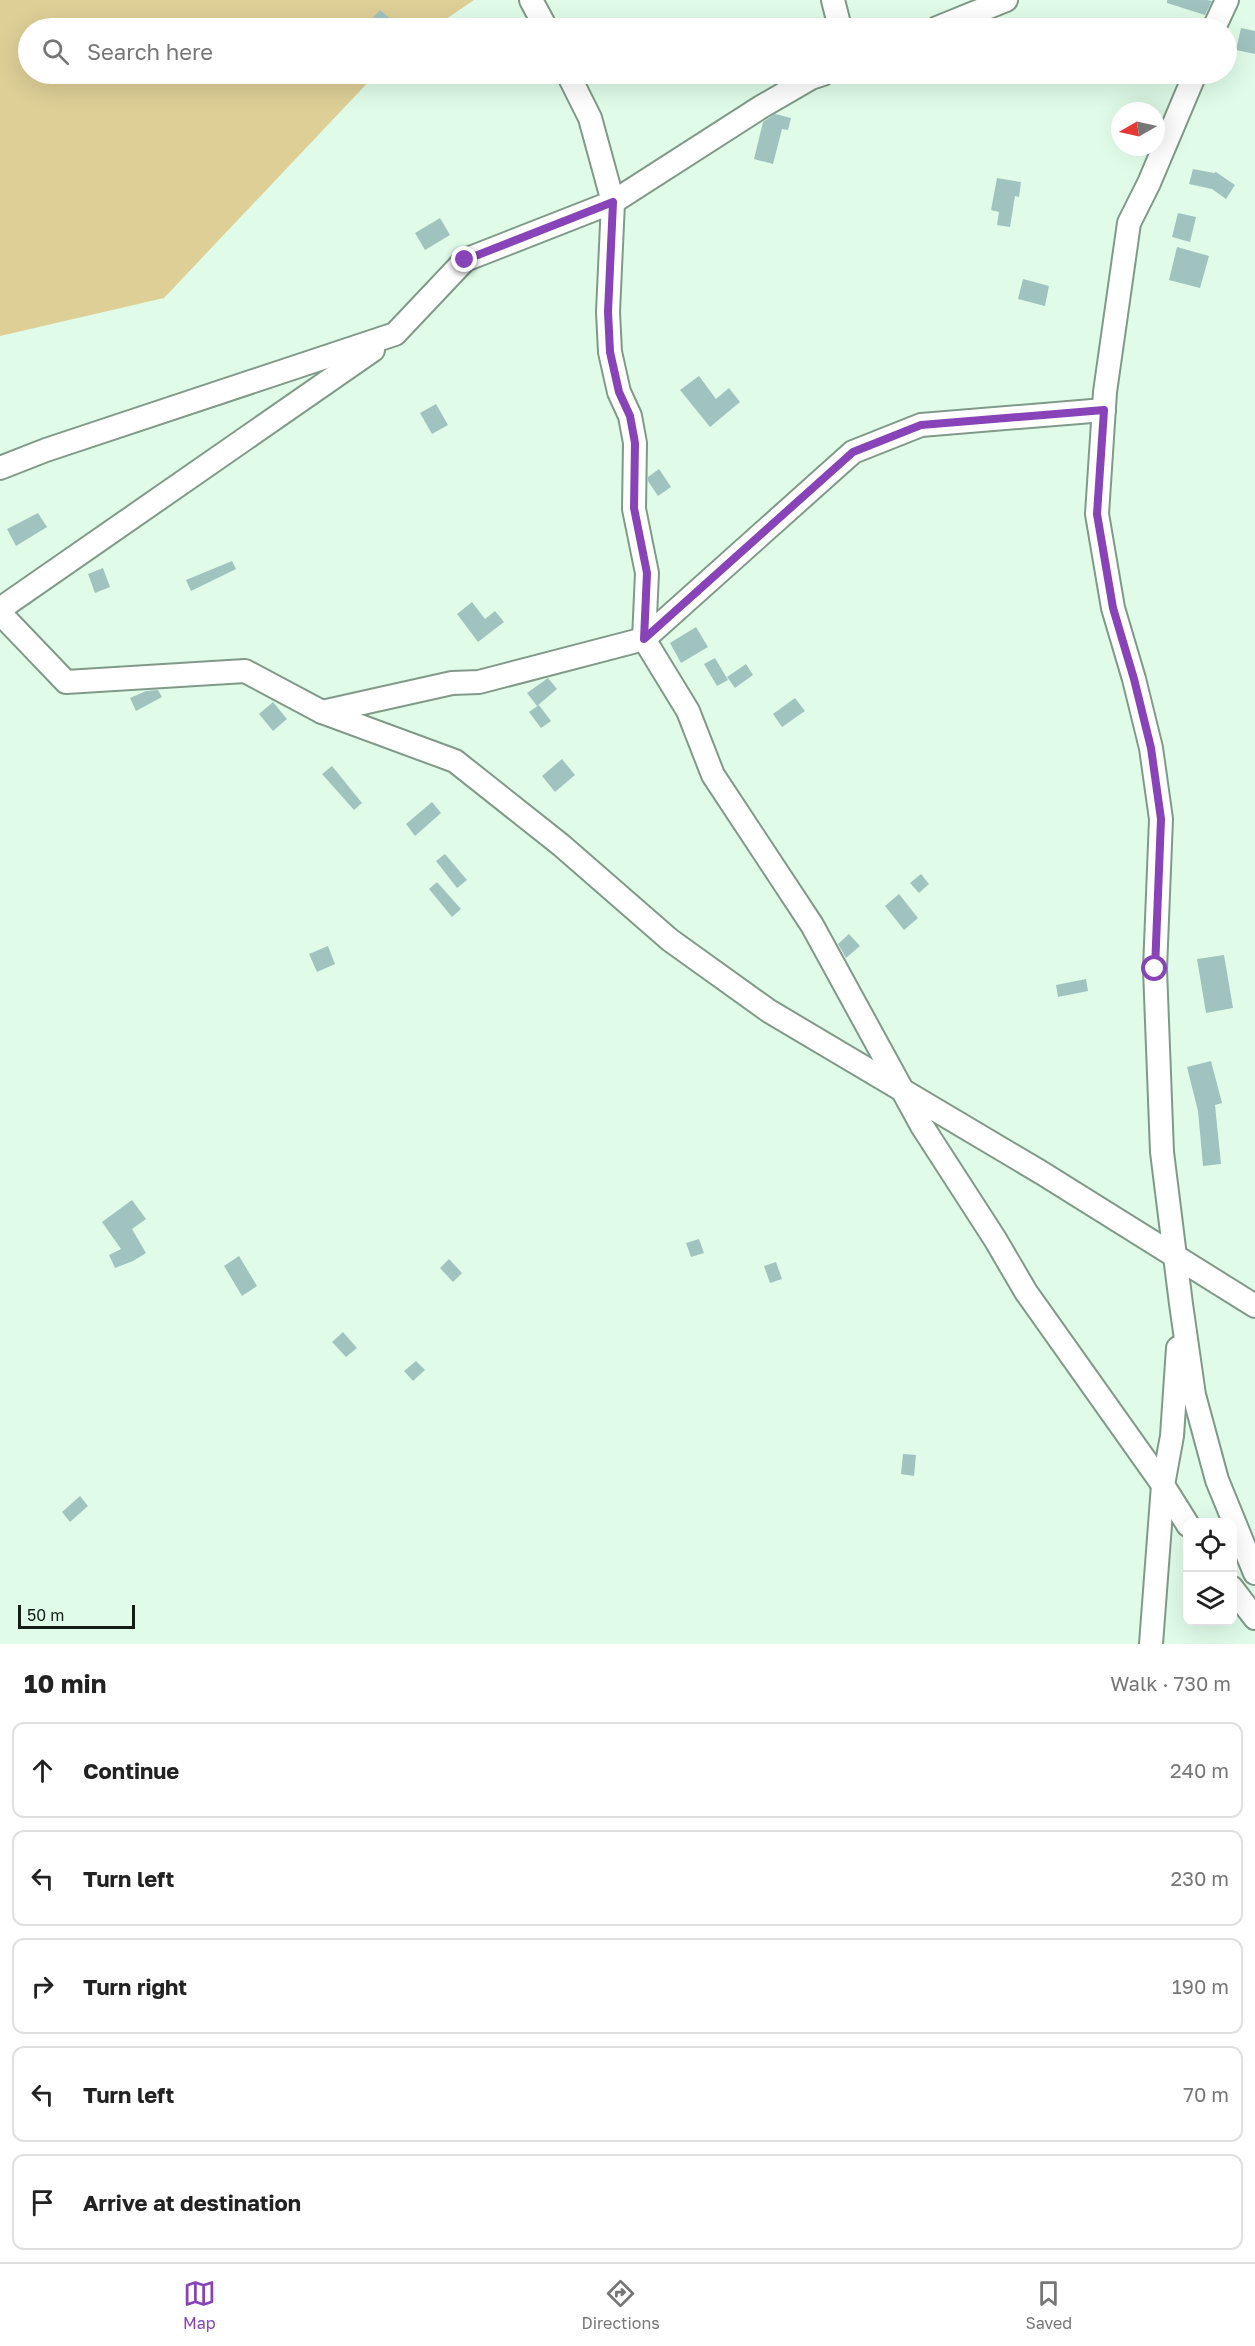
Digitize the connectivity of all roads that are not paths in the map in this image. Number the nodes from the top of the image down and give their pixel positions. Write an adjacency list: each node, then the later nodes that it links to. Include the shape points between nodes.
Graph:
1 (531, 0): 5 (street)
2 (833, 0): 6 (street)
3 (1006, 0): 7 (street)
4 (1227, 0): 8 (street)
5 (541, 18)
6 (838, 18)
7 (962, 18)
8 (1219, 18)
9 (573, 84): 12 (street, via 590,118)
10 (801, 84): 12 (street)
11 (1191, 84): 14 (street, via 1129,223)
12 (613, 202): 13 (street, via 465,260); 17 (street, via 610,352 635,443 634,508 647,573)
13 (395, 334): 15 (street); 16 (street)
14 (1104, 410): 17 (street, via 921,425 853,452); 20 (street, via 1097,514 1113,608 1151,748 1161,819 1155,969 1162,1152)
15 (0, 468)
16 (0, 611): 18 (street, via 66,682 245,671)
17 (644, 639): 18 (street, via 478,682 452,683); 19 (street, via 688,711 713,775 812,925)
18 (322, 712): 19 (street, via 455,761 561,844 670,940 769,1011)
19 (902, 1090): 20 (street); 23 (street, via 1026,1292)
20 (1174, 1257): 21 (street); 22 (street)
21 (1181, 1304): 23 (street, via 1172,1436); 25 (street, via 1194,1395 1214,1470)
22 (1255, 1306)
23 (1163, 1485): 24 (street); 28 (street)
24 (1184, 1518)
25 (1255, 1573)
26 (1237, 1593): 27 (street)
27 (1255, 1618)
28 (1151, 1644)

